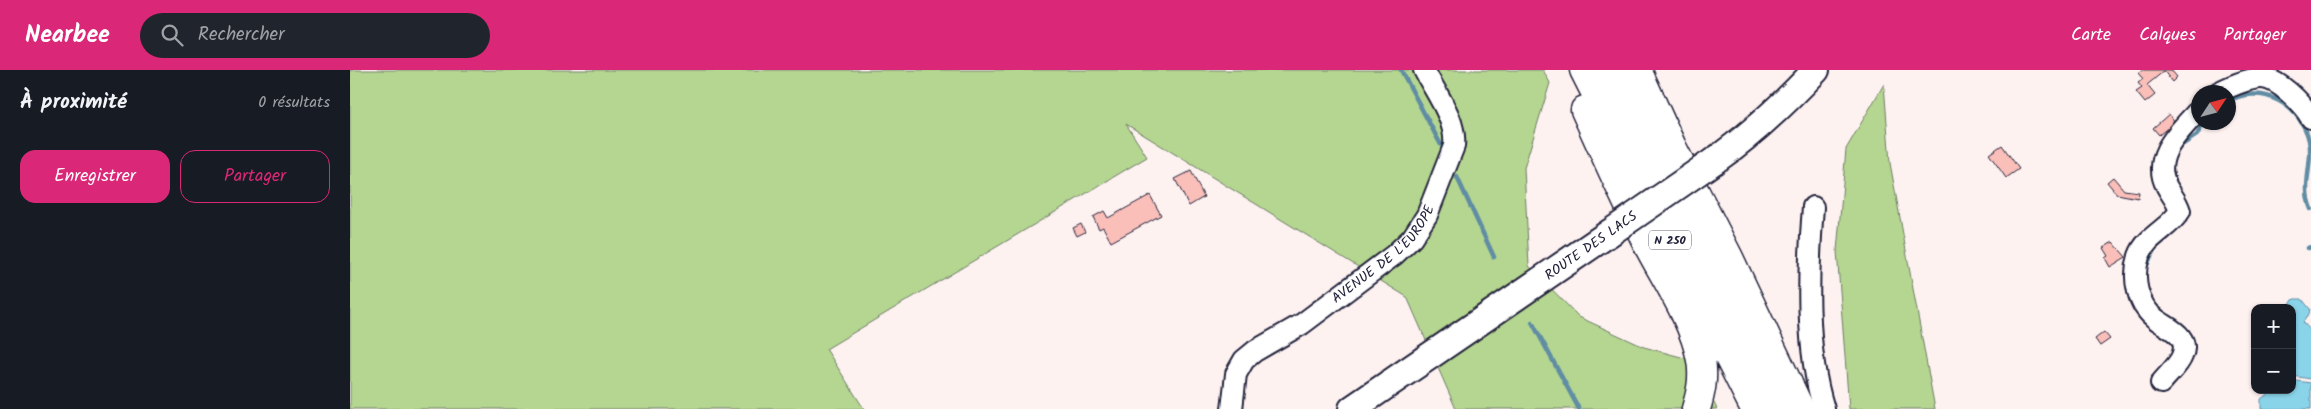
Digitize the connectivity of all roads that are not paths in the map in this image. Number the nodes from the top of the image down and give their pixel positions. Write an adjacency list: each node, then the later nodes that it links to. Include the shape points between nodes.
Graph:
1 (1424, 70): 13 (street, AVENUE DE L'EUROPE, via 1451,123 1455,138 1436,193 1418,229 1394,255 1302,324 1244,360 1236,374)
2 (1568, 70): 15 (highway, via 1613,175 1697,344 1703,376)
3 (1584, 70): 16 (highway, N 250)
4 (1608, 70): 17 (highway)
5 (1637, 70): 18 (highway)
6 (1816, 70): 14 (main road, ROUTE DES LACS, bridge, via 1751,132 1714,161)
7 (2262, 74): 8 (street); 10 (street, via 2286,89)
8 (2236, 85)
9 (2191, 118): 12 (street, via 2168,144 2160,169 2180,211 2149,240 2135,272 2143,305 2156,319 2170,326 2184,346 2182,356)
10 (2311, 118)
11 (1813, 207): 19 (street, via 1809,285 1814,364)
12 (2161, 383)
13 (1236, 405)
14 (1351, 408)
15 (1696, 409)
16 (1755, 409)
17 (1778, 409)
18 (1800, 409)
19 (1824, 409)

